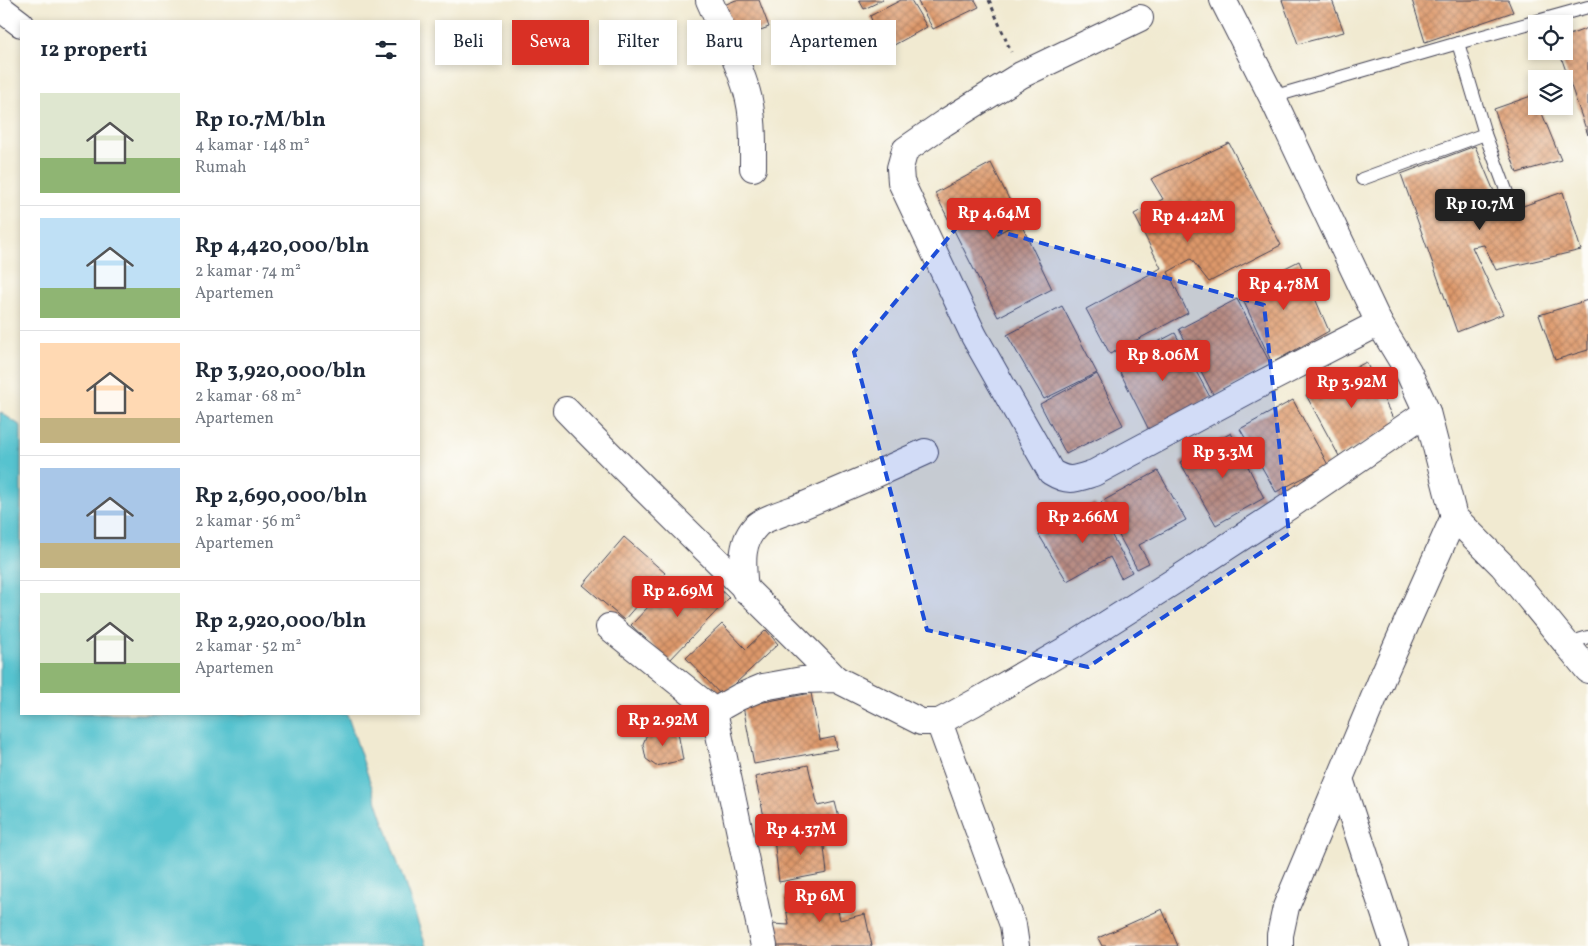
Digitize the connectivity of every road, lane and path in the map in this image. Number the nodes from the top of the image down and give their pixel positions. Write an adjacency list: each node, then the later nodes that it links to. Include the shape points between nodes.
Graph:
1 (709, 0): 12 (street, via 748,94)
2 (989, 0): 9 (path)
3 (1223, 0): 10 (street)
4 (1588, 7): 8 (lane)
5 (0, 8): 7 (street)
6 (1140, 18): 9 (street)
7 (20, 23)
8 (1458, 43): 10 (lane); 11 (lane)
9 (1021, 75): 15 (street, via 905,150 900,168 901,182 974,336 1051,472 1062,479 1073,480 1094,473)
10 (1272, 97): 15 (street)
11 (1485, 134): 13 (lane); 14 (lane)
12 (753, 168)
13 (1362, 179)
14 (1509, 198)
15 (1379, 323): 17 (street, via 1408,371)
16 (566, 410): 20 (street)
17 (1427, 412): 19 (street); 26 (street, via 1176,580 1072,646)
18 (924, 452): 20 (street, via 758,524 747,539 744,550)
19 (1454, 517): 22 (street); 27 (street)
20 (745, 590): 24 (street)
21 (609, 627): 25 (street)
22 (1577, 641): 23 (street)
23 (1588, 670)
24 (836, 679): 25 (street, via 802,680 763,687); 26 (street, via 921,722)
25 (714, 711): 28 (street)
26 (939, 722): 29 (street, via 1013,925)
27 (1340, 779): 30 (street, via 1286,907); 31 (street)
28 (764, 946)
29 (1016, 946)
30 (1280, 946)
31 (1395, 946)

